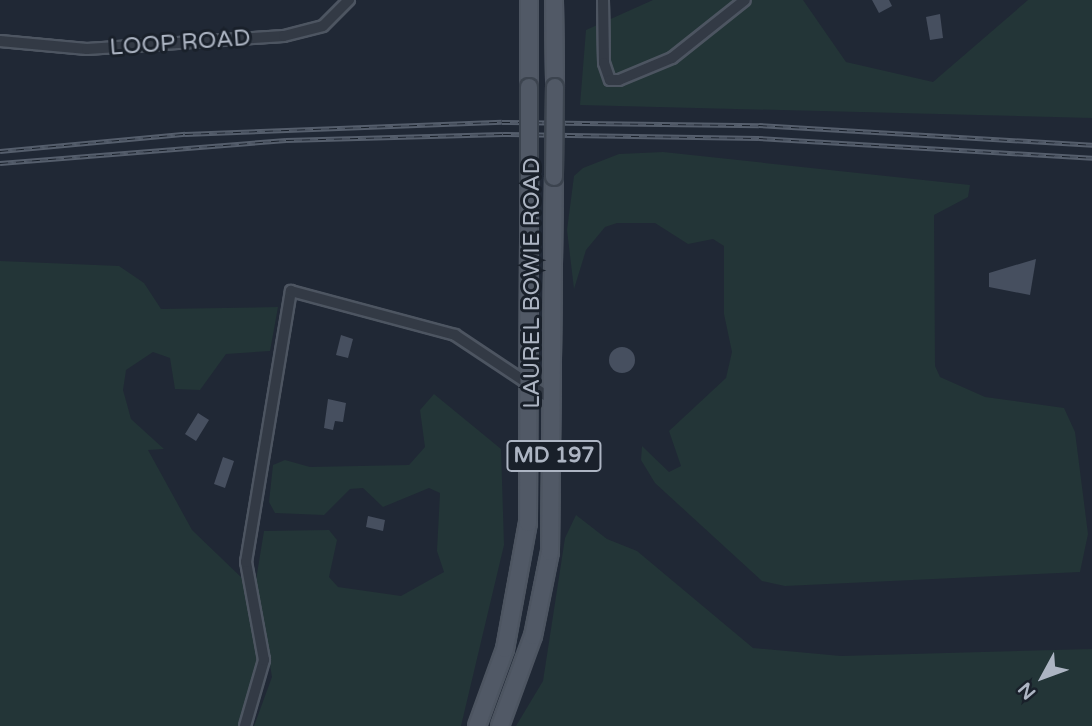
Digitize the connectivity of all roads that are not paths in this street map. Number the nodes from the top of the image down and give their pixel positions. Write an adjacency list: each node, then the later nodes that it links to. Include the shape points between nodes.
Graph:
1 (349, 0): 6 (street, LOOP ROAD, via 323,26 284,36 87,50)
2 (529, 0): 7 (main road, LAUREL BOWIE ROAD / MD 197, bridge)
3 (554, 0): 8 (main road, LAUREL BOWIE ROAD / MD 197, bridge)
4 (603, 0): 5 (street, via 604,63 610,80 671,58)
5 (745, 0)
6 (0, 41)
7 (530, 383): 8 (street); 9 (street, via 439,328 291,291 246,562 264,660); 10 (main road, LAUREL BOWIE ROAD / MD 197, via 523,567 505,649)
8 (554, 401): 11 (main road, LAUREL BOWIE ROAD / MD 197, via 553,514 543,597)
9 (245, 726)
10 (477, 726)
11 (500, 726)

